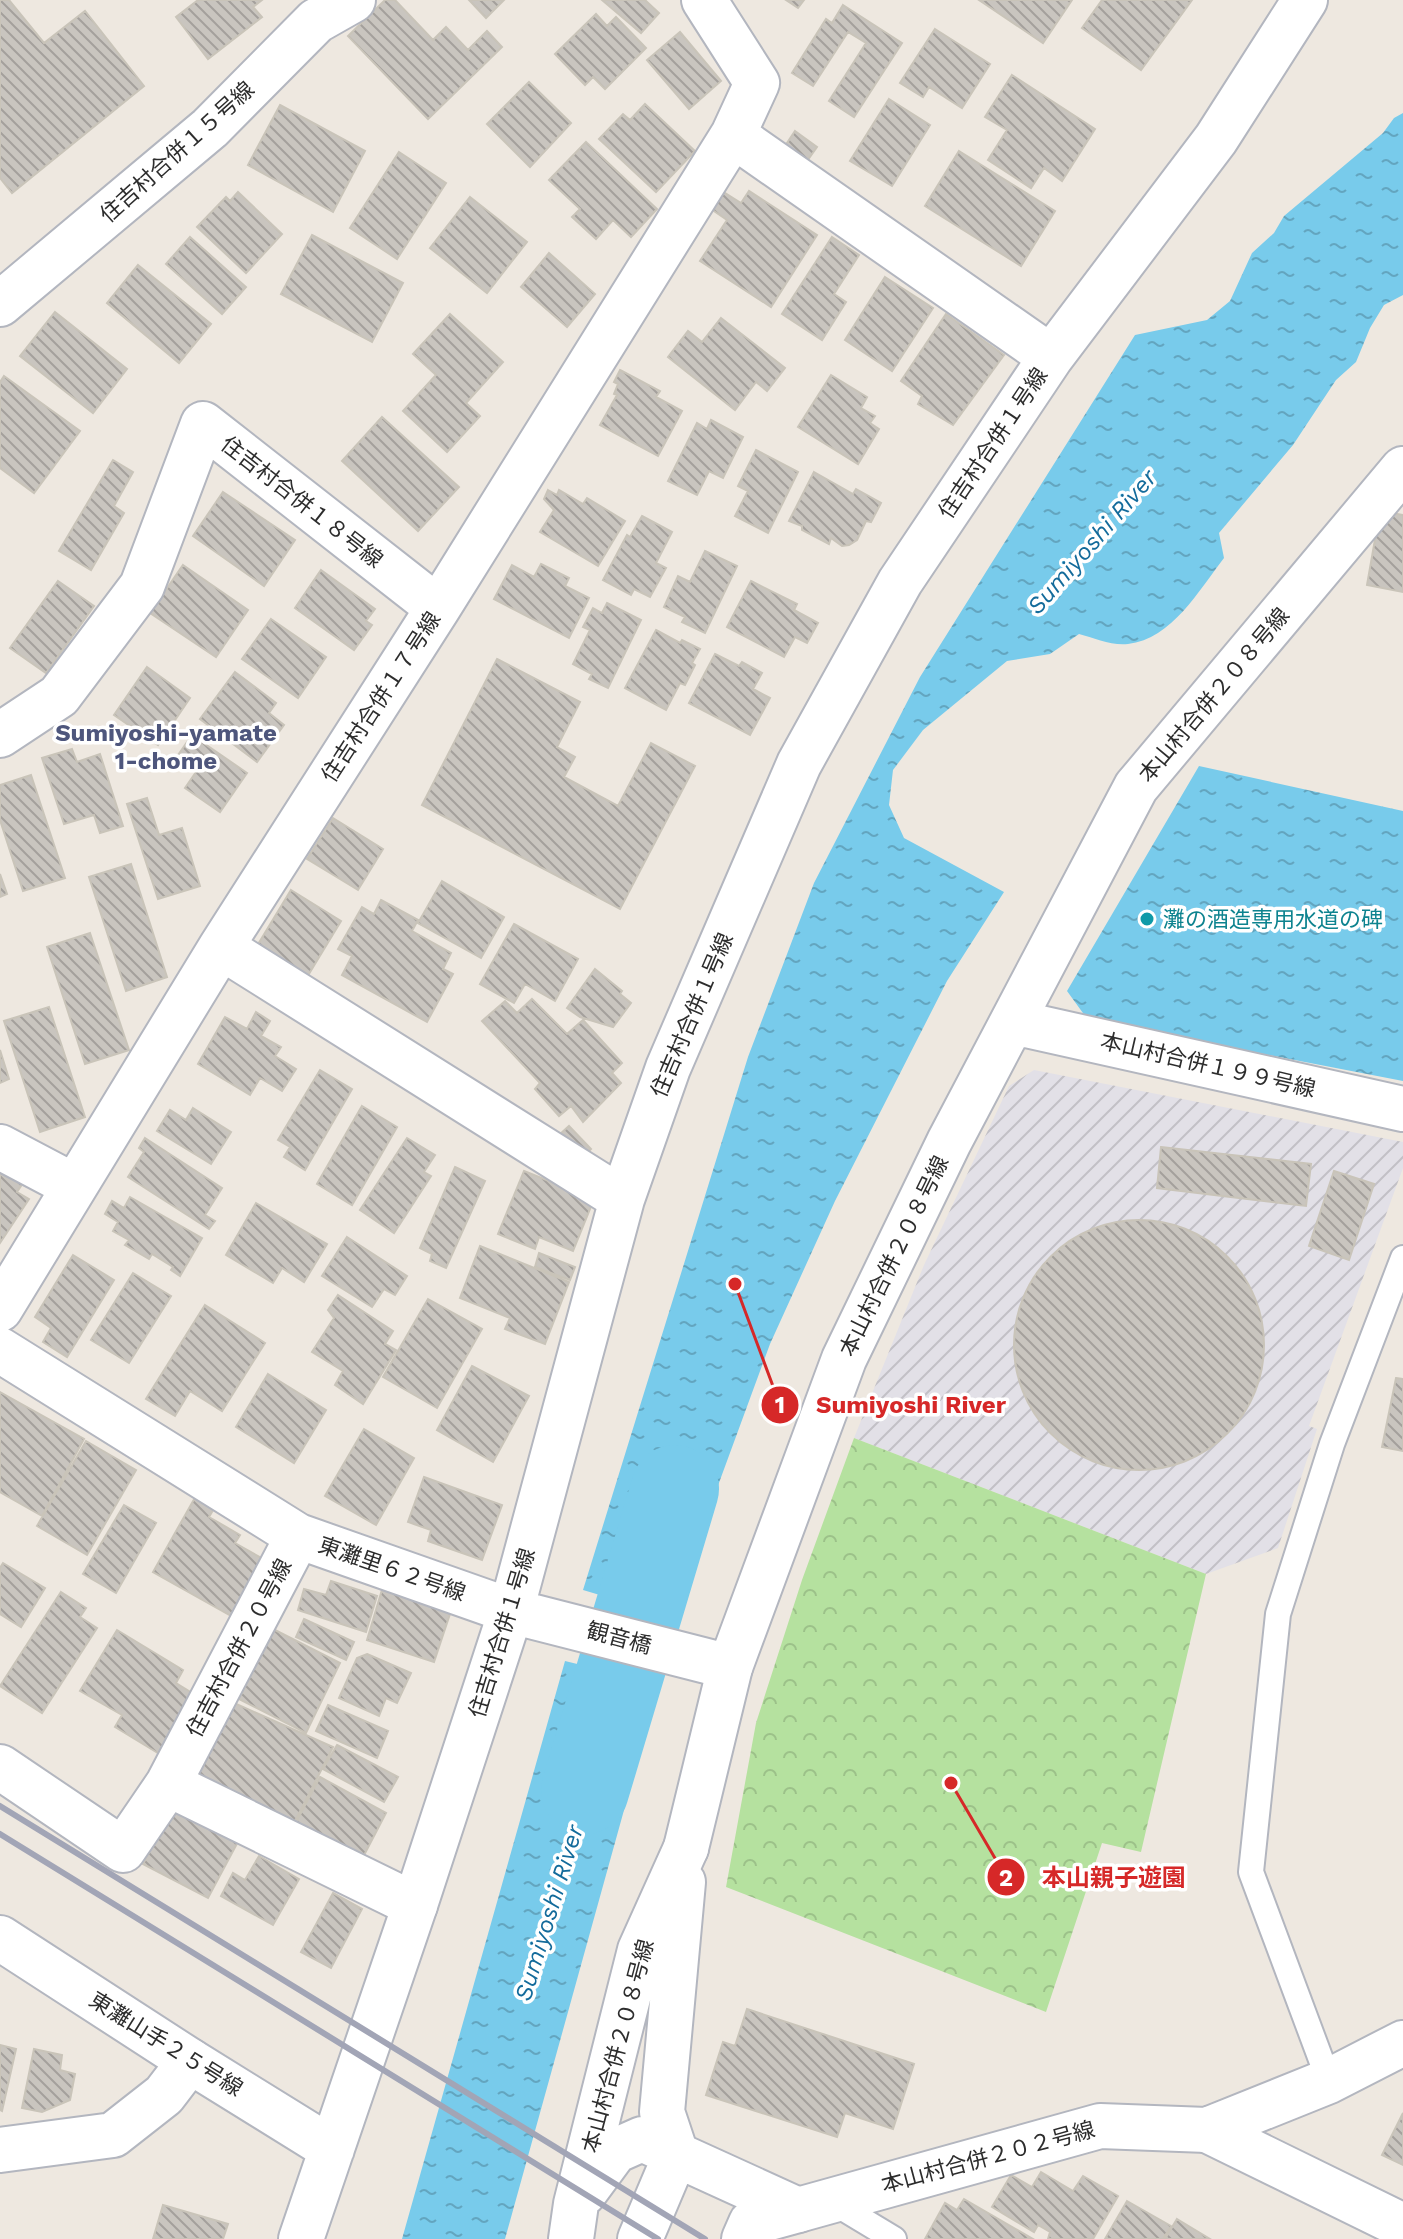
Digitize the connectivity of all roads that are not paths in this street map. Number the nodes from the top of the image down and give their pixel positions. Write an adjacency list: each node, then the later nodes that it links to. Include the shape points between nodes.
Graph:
1 (353, 0): 5 (street, 住吉村合併１５号線, via 316,21 210,128)
2 (704, 0): 4 (street, 住吉村合併１７号線, via 757,83)
3 (1305, 0): 6 (street, 住吉村合併１号線, via 1216,139)
4 (733, 135): 6 (street); 8 (street, 住吉村合併１７号線)
5 (0, 304)
6 (1051, 357): 15 (street, 住吉村合併１号線, via 900,582 799,764 668,1068)
7 (1403, 469): 11 (street, 本山村合併２０８号線, via 1136,787)
8 (438, 608): 9 (street, 住吉村合併１８号線, via 203,424 142,586 59,696); 10 (street, 住吉村合併１７号線)
9 (0, 735)
10 (221, 947): 14 (street, 住吉村合併１７号線); 15 (street)
11 (1013, 1022): 12 (street, 本山村合併１９９号線); 21 (street, 本山村合併２０８号線, via 844,1359)
12 (1403, 1109)
13 (0, 1147): 14 (street)
14 (74, 1186): 17 (street, 住吉村合併１７号線)
15 (622, 1199): 20 (street, 住吉村合併１号線)
16 (1403, 1258): 29 (lane, via 1332,1444 1278,1614 1251,1872)
17 (0, 1309)
18 (0, 1350): 19 (street, 住吉村合併２０号線)
19 (298, 1536): 20 (street, 東灘里６２号線); 23 (street, 住吉村合併２０号線)
20 (521, 1613): 21 (street, 観音橋); 25 (street, 住吉村合併１号線)
21 (718, 1664): 24 (street, 本山村合併２０８号線)
22 (0, 1767): 23 (street, 住吉村合併２０号線, via 123,1850)
23 (168, 1784): 25 (street)
24 (686, 1848): 33 (street, via 662,2112); 35 (street, 本山村合併２０８号線, via 640,1950)
25 (415, 1905): 31 (street, 住吉村合併１号線)
26 (0, 1938): 28 (street, 東灘山手２５号線)
27 (1403, 2043): 29 (street, 本山村合併２０２号線)
28 (190, 2061): 31 (street, 東灘山手２５号線); 32 (street, via 164,2095 113,2135)
29 (1329, 2081): 30 (street, 本山村合併２０２号線)
30 (1207, 2130): 34 (street, 本山村合併２０２号線, via 1100,2126); 36 (street)
31 (332, 2149): 37 (street, 住吉村合併１号線)
32 (0, 2150)
33 (676, 2154): 34 (street); 35 (street, via 642,2139 615,2151); 38 (street)
34 (814, 2205): 39 (street, 本山村合併２０２号線, via 751,2223); 40 (lane)
35 (574, 2221)
36 (1403, 2226)
37 (301, 2239)
38 (640, 2239)
39 (744, 2239)
40 (894, 2239)

